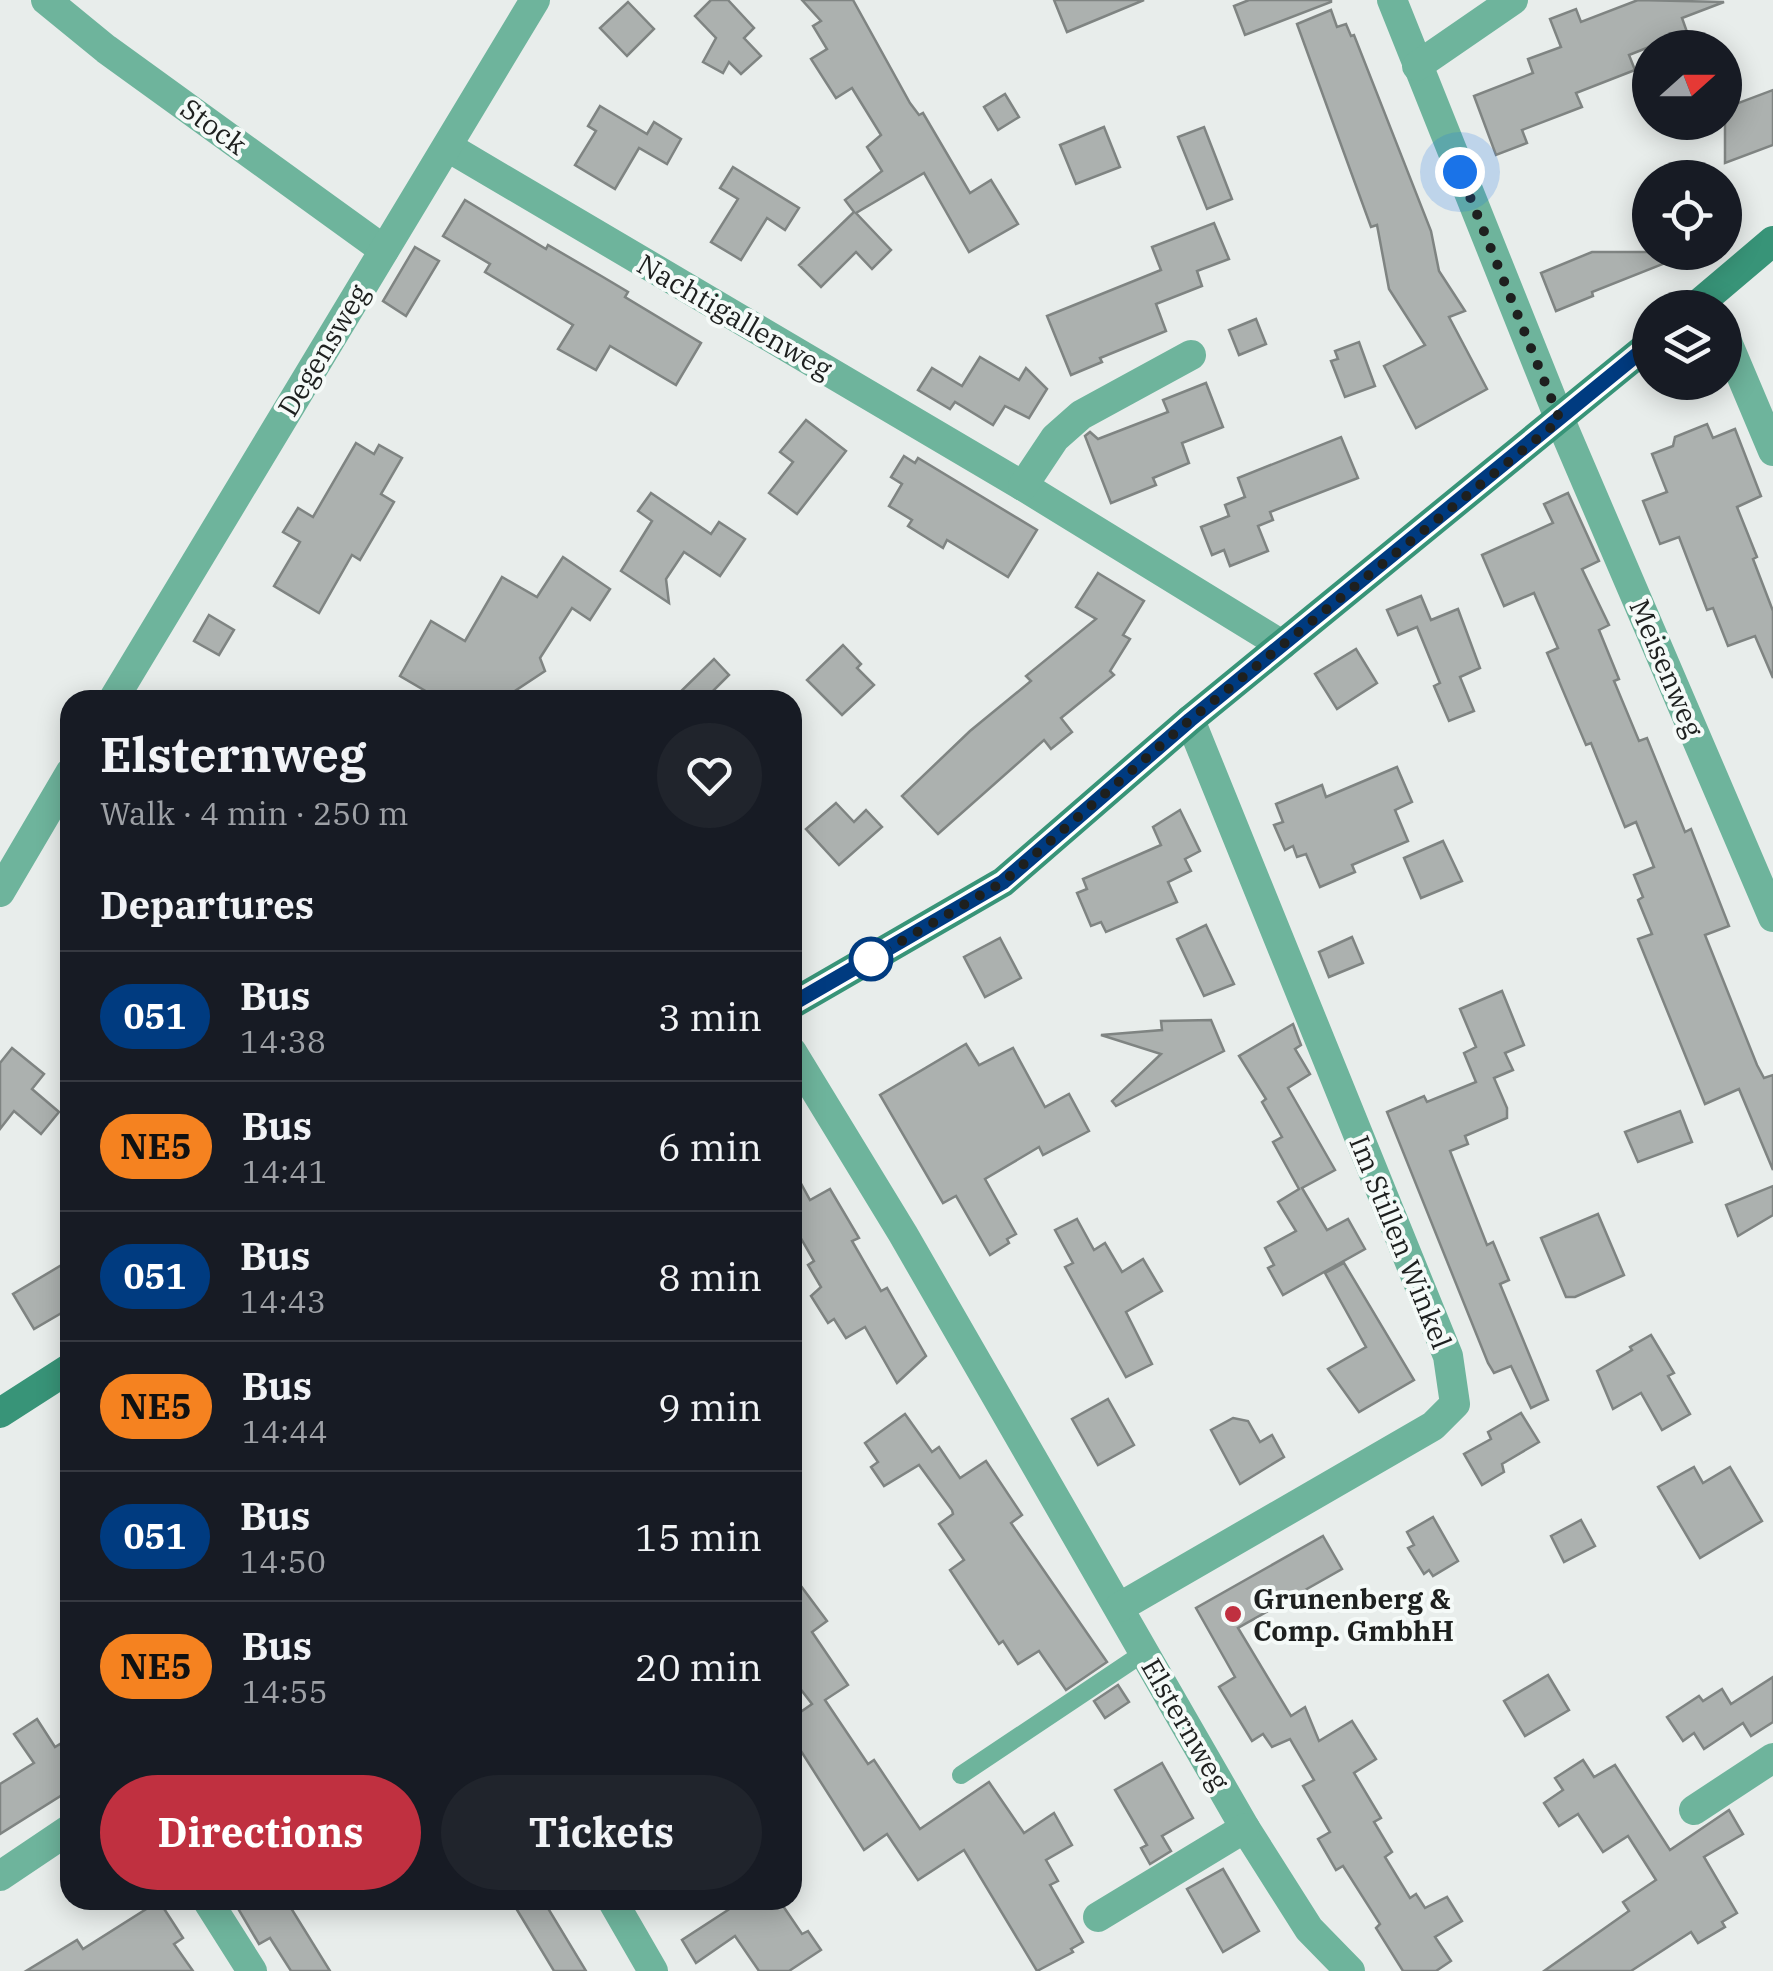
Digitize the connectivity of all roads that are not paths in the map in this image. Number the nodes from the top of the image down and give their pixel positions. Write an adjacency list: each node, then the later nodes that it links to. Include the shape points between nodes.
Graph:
1 (46, 0): 8 (street, Stock)
2 (534, 0): 6 (street, Degensweg)
3 (1392, 0): 5 (street, Meisenweg)
4 (1513, 0): 5 (street)
5 (1417, 66): 13 (street, Meisenweg)
6 (448, 147): 8 (street, Degensweg); 15 (street, Nachtigallenweg)
7 (1773, 240): 9 (street)
8 (384, 250): 17 (street, Degensweg)
9 (1719, 290)
10 (1191, 355): 15 (street, via 1082,415 1055,438)
11 (1632, 359): 13 (street)
12 (1742, 378): 14 (street)
13 (1560, 420): 16 (street); 21 (street, Meisenweg)
14 (1773, 451)
15 (1023, 486): 16 (street, Nachtigallenweg)
16 (1282, 645): 18 (street)
17 (119, 690)
18 (1190, 720): 22 (street, via 1003,882); 26 (street, Im Stillen Winkel, via 1448,1356 1455,1404 1433,1426)
19 (60, 790): 20 (street)
20 (0, 892)
21 (1773, 916)
22 (802, 998)
23 (802, 1069): 26 (street, Elsternweg)
24 (60, 1374): 25 (street)
25 (0, 1412)
26 (1120, 1607): 27 (street, Elsternweg)
27 (1145, 1652): 29 (lane); 31 (street, Elsternweg)
28 (1773, 1758): 30 (street)
29 (961, 1775)
30 (1694, 1810)
31 (1245, 1828): 36 (street); 39 (street, Elsternweg, via 1309,1928)
32 (60, 1836): 33 (street)
33 (0, 1876)
34 (213, 1910): 37 (street)
35 (618, 1910): 38 (street)
36 (1098, 1916)
37 (252, 1971)
38 (652, 1971)
39 (1350, 1971)

